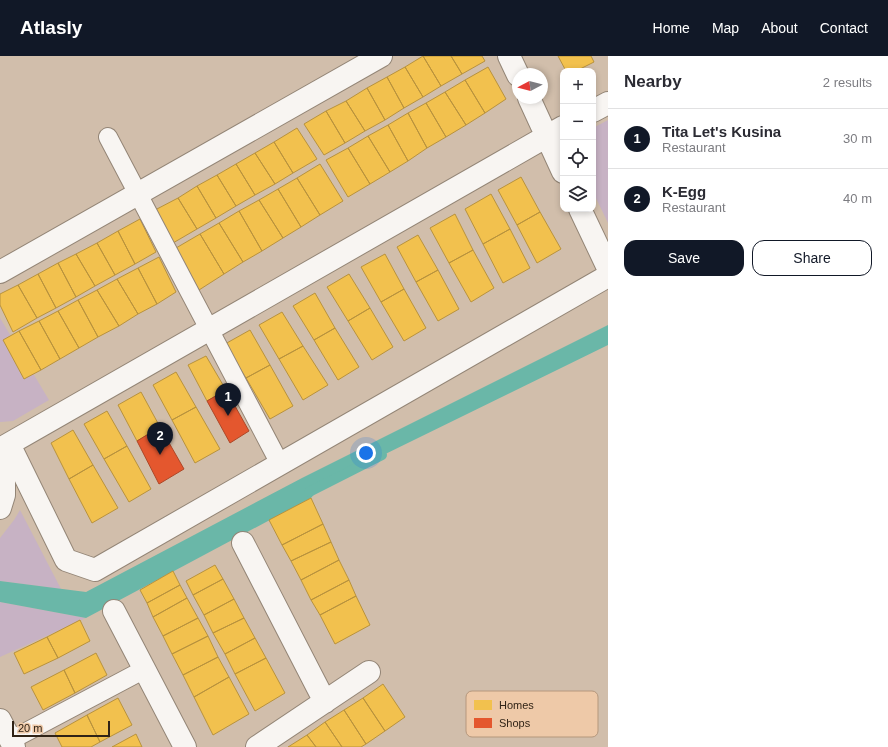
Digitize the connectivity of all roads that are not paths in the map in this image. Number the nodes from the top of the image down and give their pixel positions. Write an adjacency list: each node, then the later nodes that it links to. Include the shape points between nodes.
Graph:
1 (381, 56): 10 (street)
2 (509, 56): 3 (street)
3 (515, 68)
4 (608, 103): 6 (street)
5 (534, 104): 7 (street)
6 (596, 109)
7 (555, 131): 9 (street); 15 (street)
8 (108, 137): 10 (lane)
9 (560, 157)
10 (138, 194): 13 (street); 15 (lane)
11 (581, 212): 12 (street)
12 (608, 268)
13 (0, 272)
14 (608, 276): 18 (street)
15 (209, 329): 16 (street); 18 (lane)
16 (4, 447): 18 (street, via 66,560 95,570)
17 (0, 464): 19 (street, via 4,476 4,495)
18 (280, 464)
19 (0, 508)
20 (243, 543): 24 (street)
21 (114, 611): 22 (street)
22 (144, 669): 26 (lane); 27 (street)
23 (369, 672): 24 (street)
24 (325, 702): 28 (street)
25 (0, 720): 26 (street)
26 (12, 744)
27 (185, 747)
28 (257, 747)

